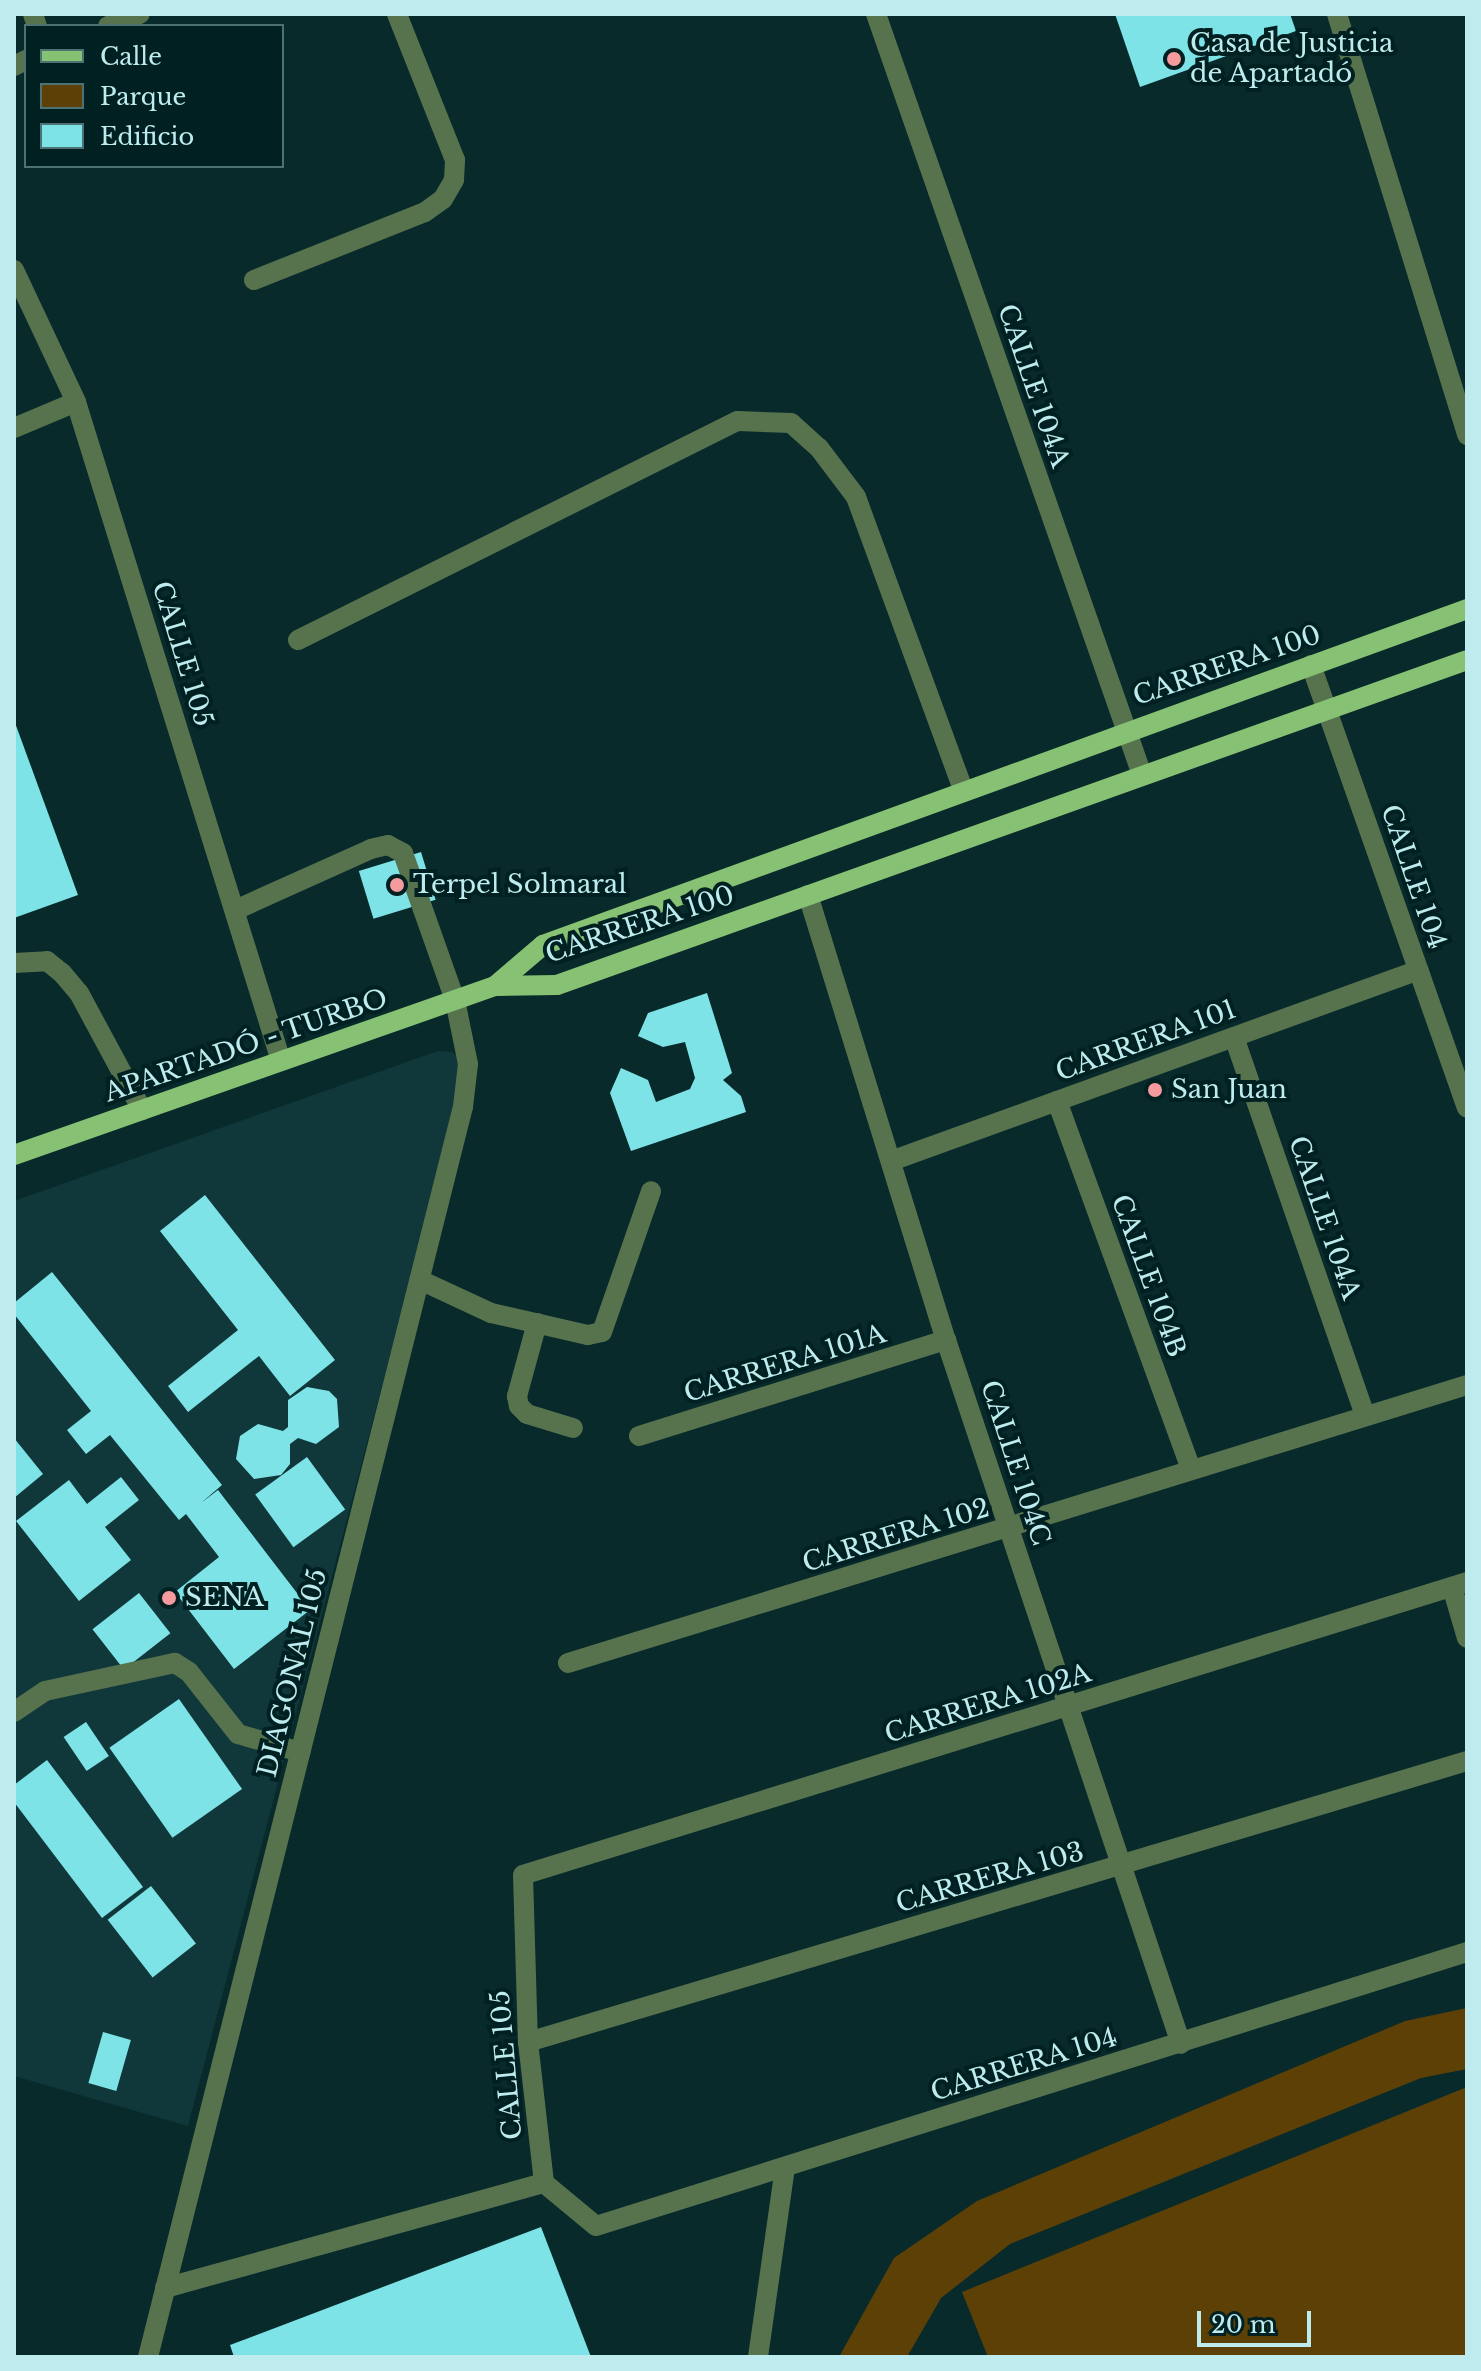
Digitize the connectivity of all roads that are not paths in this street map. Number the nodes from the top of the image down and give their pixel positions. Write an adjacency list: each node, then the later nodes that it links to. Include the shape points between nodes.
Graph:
1 (140, 14): 5 (street)
2 (397, 14): 7 (street, via 455,160 454,180 443,199 425,212)
3 (876, 14): 16 (street, CALLE 104A)
4 (1337, 14): 10 (street)
5 (113, 24)
6 (14, 270): 8 (street, CALLE 105)
7 (254, 280)
8 (76, 402): 9 (street); 20 (street, CALLE 105)
9 (14, 428)
10 (1467, 435)
11 (1467, 609): 14 (main road, CARRERA 100)
12 (298, 640): 18 (street, via 738,421 791,423 819,448 856,497)
13 (1467, 660): 15 (main road, CARRERA 100)
14 (1311, 665): 15 (street, CALLE 104); 16 (main road, CARRERA 100)
15 (1327, 710): 17 (main road, CARRERA 100); 22 (street, CALLE 104)
16 (1126, 729): 17 (street, CALLE 104A); 18 (main road, CARRERA 100)
17 (1142, 775): 19 (main road, CARRERA 100)
18 (963, 789): 23 (main road, CARRERA 100, via 543,945)
19 (808, 895): 23 (main road, CARRERA 100, via 557,985); 31 (street, CALLE 104C)
20 (235, 910): 24 (street, DIAGONAL 105, via 388,845 403,853 413,870); 26 (street, CALLE 105)
21 (14, 963): 29 (street, via 47,961 62,973 79,993)
22 (1419, 970): 25 (street, CARRERA 101); 28 (street, CALLE 104)
23 (495, 986): 24 (main road, APARTADÓ - TURBO)
24 (455, 1000): 26 (main road, APARTADÓ - TURBO); 33 (street, DIAGONAL 105, via 468,1064 463,1107)
25 (1234, 1037): 27 (street, CARRERA 101); 37 (street, CALLE 104A)
26 (281, 1061): 29 (main road, APARTADÓ - TURBO)
27 (1057, 1101): 31 (street, CARRERA 101); 40 (street, CALLE 104B)
28 (1467, 1107)
29 (142, 1110): 30 (main road, APARTADÓ - TURBO)
30 (14, 1155)
31 (891, 1161): 35 (street, CALLE 104C)
32 (651, 1191): 34 (street, via 602,1332 588,1335)
33 (420, 1280): 34 (street, via 491,1313); 47 (street, DIAGONAL 105)
34 (537, 1323): 38 (street, via 517,1396 519,1406 527,1414)
35 (946, 1340): 39 (street, CARRERA 101A); 41 (street, CALLE 104C)
36 (1467, 1385): 37 (street, CARRERA 102)
37 (1365, 1416): 40 (street, CARRERA 102)
38 (573, 1428)
39 (639, 1436)
40 (1191, 1469): 41 (street, CARRERA 102)
41 (1009, 1529): 44 (street, CARRERA 102); 45 (street, CALLE 104C)
42 (1460, 1584): 43 (street); 45 (street, CARRERA 102A)
43 (1467, 1638)
44 (568, 1663)
45 (1068, 1707): 49 (street, CALLE 104C); 50 (street, CARRERA 102A)
46 (14, 1712): 47 (street, via 45,1691 175,1663 189,1672 238,1734)
47 (300, 1752): 56 (street, DIAGONAL 105)
48 (1467, 1761): 49 (street, CARRERA 103)
49 (1123, 1866): 52 (street, CARRERA 103); 53 (street, CALLE 104C)
50 (523, 1875): 52 (street, CALLE 105)
51 (1467, 1952): 53 (street, CARRERA 104)
52 (528, 2042): 55 (street, CALLE 105)
53 (1181, 2044): 54 (street, CARRERA 104)
54 (785, 2167): 55 (street, CARRERA 104, via 596,2226); 58 (street)
55 (544, 2183): 56 (street)
56 (165, 2288): 57 (street, DIAGONAL 105)
57 (148, 2357)
58 (758, 2357)

